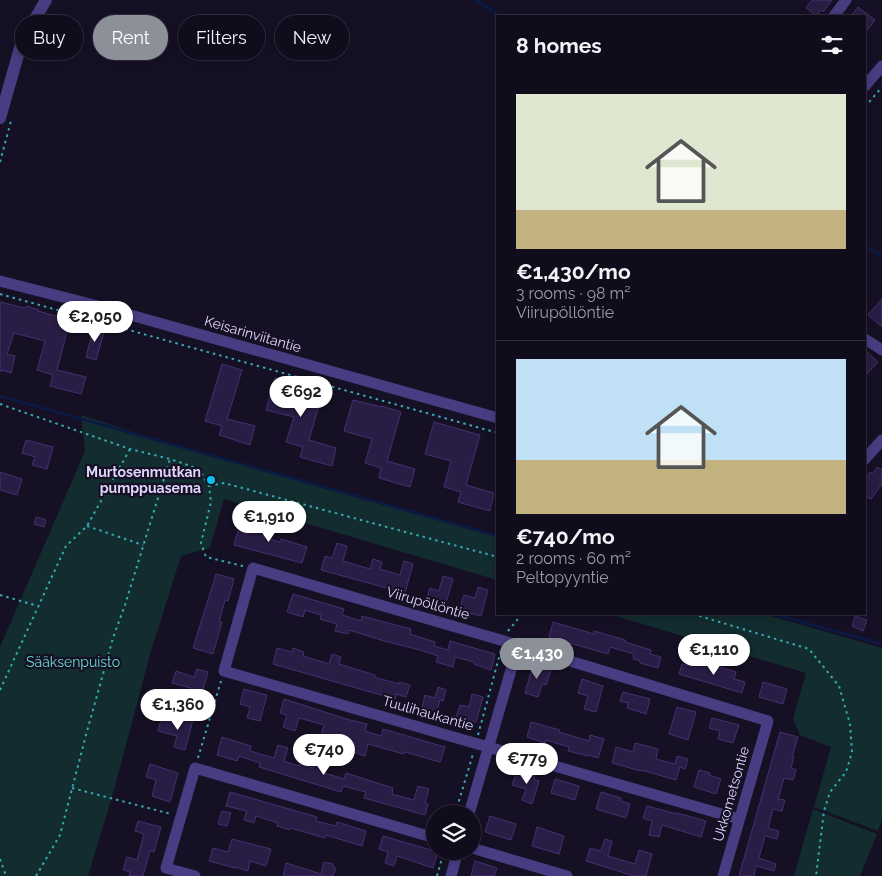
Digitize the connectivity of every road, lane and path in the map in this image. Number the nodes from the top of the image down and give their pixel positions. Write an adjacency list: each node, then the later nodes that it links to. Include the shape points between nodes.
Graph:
1 (46, 0): 9 (street, via 22,41)
2 (846, 0): 3 (street)
3 (835, 15)
4 (882, 66): 5 (street)
5 (866, 85)
6 (882, 87): 7 (path)
7 (866, 106)
8 (13, 115): 10 (path)
9 (0, 118)
10 (0, 162)
11 (0, 281): 16 (street, Keisarinviitantie)
12 (0, 294): 17 (path)
13 (866, 340): 14 (street)
14 (882, 350)
15 (0, 404): 19 (path)
16 (496, 417)
17 (496, 432)
18 (882, 440): 20 (street)
19 (130, 449): 21 (path); 23 (path)
20 (866, 458)
21 (170, 459): 22 (path, via 199,469); 24 (path)
22 (209, 486): 25 (path, via 224,483); 26 (path, via 211,502 201,543 206,557)
23 (87, 526): 24 (path); 28 (path, via 66,546)
24 (144, 545): 39 (path, via 113,638)
25 (496, 557)
26 (253, 568): 31 (street, Viirupöllöntie); 33 (street)
27 (0, 595): 28 (path)
28 (38, 606): 34 (path)
29 (521, 615): 31 (path, via 508,629)
30 (696, 615): 49 (path, via 809,649 838,686 850,724 852,752 846,772 830,792 824,811)
31 (504, 641): 32 (street, Viirupöllöntie); 36 (path)
32 (518, 646): 35 (street, Viirupöllöntie); 37 (street)
33 (224, 671): 36 (street, Tuulihaukantie); 38 (path)
34 (0, 690)
35 (768, 720): 43 (street, Ukkometsontie)
36 (476, 743): 37 (street, Tuulihaukantie); 40 (path)
37 (489, 746): 41 (street); 43 (street, Tuulihaukantie)
38 (195, 768): 42 (street); 44 (street)
39 (72, 788): 42 (path); 51 (path, via 60,835)
40 (458, 805)
41 (472, 805)
42 (181, 817): 52 (street, via 166,868)
43 (740, 819): 56 (street, Ukkometsontie)
44 (426, 835)
45 (481, 851): 55 (street)
46 (0, 859): 50 (path)
47 (441, 860): 53 (path)
48 (455, 860): 54 (street)
49 (816, 875)
50 (6, 876)
51 (36, 876)
52 (195, 876)
53 (436, 876)
54 (451, 876)
55 (567, 876)
56 (723, 876)

